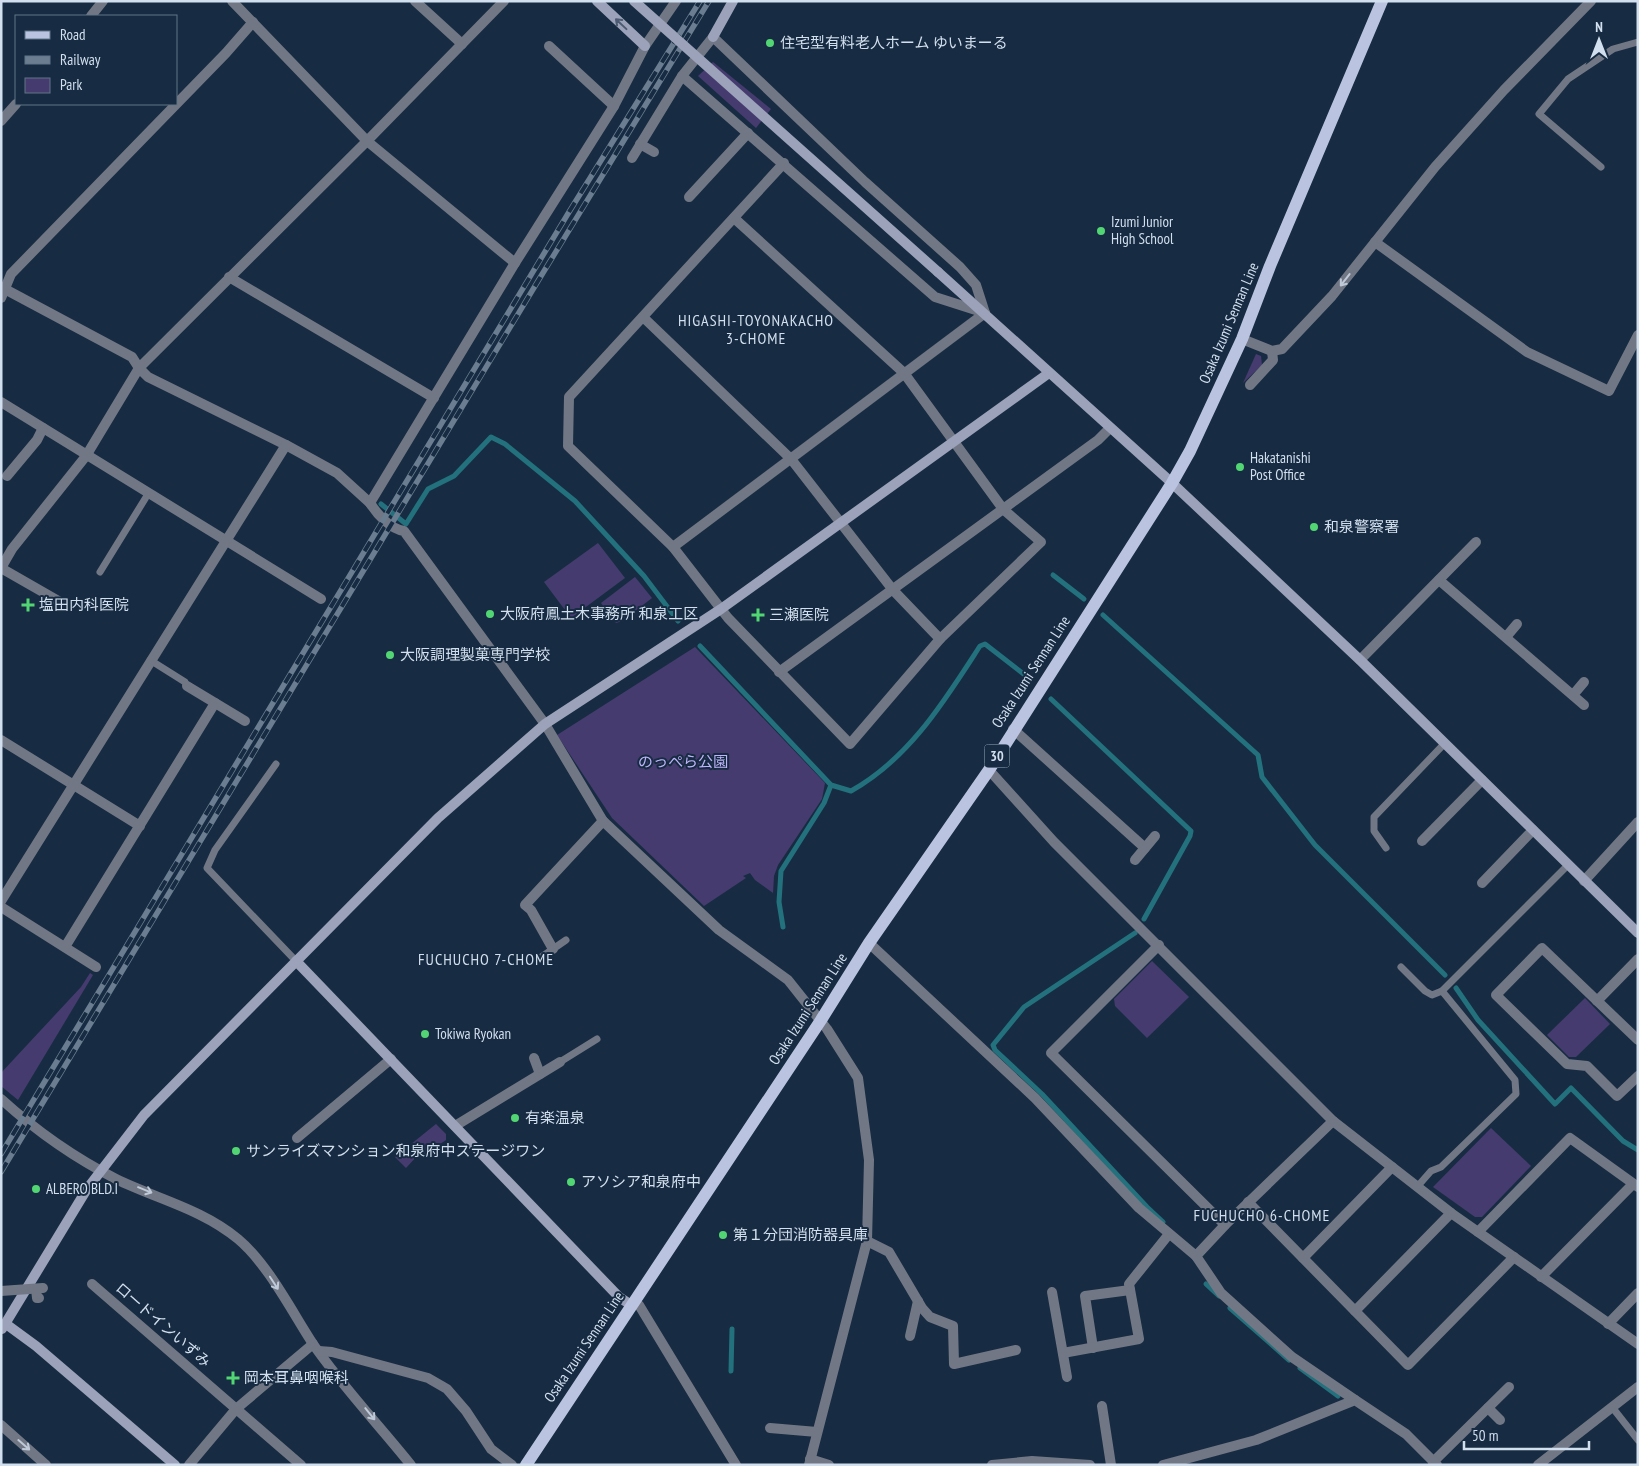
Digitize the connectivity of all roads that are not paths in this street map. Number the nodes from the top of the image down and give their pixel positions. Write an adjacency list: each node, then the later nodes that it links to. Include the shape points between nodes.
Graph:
1 (104, 1): 11 (street)
2 (232, 1): 12 (street)
3 (415, 1): 15 (street)
4 (504, 1): 15 (street)
5 (597, 1): 17 (street, one-way to 5)
6 (634, 1): 37 (street, bridge)
7 (676, 1): 17 (street)
8 (733, 1): 13 (street)
9 (1382, 1): 40 (main road, Osaka Izumi Sennan Line / 30)
10 (1591, 1): 33 (street, via 1504,90 1435,167)
11 (92, 15)
12 (253, 22): 19 (street); 25 (street)
13 (713, 37): 18 (street); 37 (street, via 865,182 960,267 976,285)
14 (1638, 42): 30 (lane, via 1613,49 1568,79 1539,114)
15 (462, 44): 25 (street)
16 (549, 46): 22 (street)
17 (645, 46): 22 (street)
18 (682, 76): 24 (street); 26 (street)
19 (178, 100)
20 (15, 105): 23 (street)
21 (173, 105): 36 (street, via 11,274)
22 (614, 106): 34 (street)
23 (1, 121)
24 (748, 133): 29 (street); 31 (street)
25 (367, 141): 34 (street); 35 (street)
26 (640, 144): 27 (street); 28 (street)
27 (654, 152)
28 (632, 158)
29 (784, 163): 32 (street); 37 (street, via 935,297)
30 (1601, 167)
31 (688, 197)
32 (734, 218): 38 (street); 44 (street)
33 (1375, 242): 39 (street, via 1527,352 1609,391); 41 (street, one-way to 41, via 1332,296 1282,350)
34 (515, 263): 46 (street)
35 (229, 277): 42 (street); 46 (street)
36 (2, 291): 42 (street, via 132,357)
37 (984, 313): 43 (street); 44 (street)
38 (643, 317): 53 (street); 62 (street, via 569,398 568,446)
39 (1638, 335)
40 (1242, 339): 41 (street); 55 (main road, Osaka Izumi Sennan Line / 30, via 1190,451)
41 (1272, 351): 45 (street, via 1273,360)
42 (139, 368): 51 (street, via 148,377); 52 (street)
43 (1049, 373): 49 (street); 50 (street)
44 (904, 374): 50 (street); 53 (street)
45 (1250, 384)
46 (434, 398): 57 (street)
47 (1, 402): 48 (street)
48 (43, 428): 52 (street); 54 (street)
49 (1110, 428): 55 (street); 58 (street)
50 (955, 440): 58 (street); 59 (street)
51 (286, 445): 57 (street, via 337,473); 60 (street)
52 (86, 456): 56 (street); 63 (street, via 12,549)
53 (791, 459): 59 (street); 62 (street)
54 (7, 476)
55 (1172, 482): 74 (street); 83 (main road, Osaka Izumi Sennan Line / 30)
56 (148, 494): 60 (street); 64 (lane)
57 (370, 504): 82 (street, via 376,513 404,531 426,558)
58 (1004, 509): 66 (street); 72 (street, via 1041,542)
59 (841, 522): 66 (street); 69 (street)
60 (227, 541): 67 (street); 73 (street)
61 (1476, 542): 65 (street)
62 (673, 547): 69 (street)
63 (1, 568): 68 (street)
64 (100, 572)
65 (1439, 580): 71 (street); 74 (street)
66 (893, 590): 72 (street); 75 (street)
67 (321, 599)
68 (69, 607)
69 (721, 610): 75 (street); 82 (street)
70 (1517, 624): 71 (street)
71 (1506, 637): 78 (street)
72 (940, 639): 75 (street, via 850,744)
73 (150, 660): 77 (lane); 89 (street)
74 (1360, 660): 85 (street)
75 (779, 672)
76 (1584, 682): 78 (street)
77 (187, 686): 79 (street)
78 (1572, 695): 80 (street)
79 (214, 703): 81 (street); 92 (street)
80 (1584, 705)
81 (245, 721)
82 (545, 724): 90 (street); 112 (street, via 438,818)
83 (1013, 729): 87 (main road, Osaka Izumi Sennan Line / 30); 96 (street)
84 (1, 740): 89 (street)
85 (1445, 743): 88 (street); 97 (lane, via 1374,817 1374,831)
86 (276, 764): 112 (lane, via 207,868)
87 (989, 770): 106 (main road, Osaka Izumi Sennan Line / 30); 107 (street, via 1054,842)
88 (1482, 780): 93 (street); 95 (street)
89 (74, 783): 92 (street); 102 (street)
90 (603, 821): 109 (street, via 525,904); 117 (street, via 719,930 788,980)
91 (1638, 822): 100 (street)
92 (140, 826): 108 (street)
93 (1533, 830): 99 (street); 101 (street)
94 (1156, 836): 96 (street)
95 (1422, 841)
96 (1145, 848): 98 (street)
97 (1386, 848)
98 (1135, 860)
99 (1568, 864): 100 (street); 115 (lane)
100 (1584, 881): 104 (street)
101 (1482, 883)
102 (1, 901)
103 (1, 907): 108 (street)
104 (1636, 928)
105 (566, 940): 109 (lane)
106 (869, 944): 117 (main road, Osaka Izumi Sennan Line / 30); 137 (street, via 1036,1098 1139,1208)
107 (1159, 945): 126 (street); 135 (street, via 1050,1053)
108 (65, 947): 113 (street)
109 (553, 949): 110 (lane)
110 (540, 958)
111 (1638, 959): 116 (street)
112 (296, 961): 121 (street); 130 (street, via 144,1115)
113 (96, 967)
114 (1401, 968): 115 (lane, via 1432,995)
115 (1442, 991): 132 (lane, via 1515,1080 1516,1094)
116 (1597, 1001): 119 (street); 124 (street, via 1542,948 1496,994 1567,1064 1587,1066 1617,1096)
117 (821, 1020): 138 (street, via 858,1078 869,1160); 150 (main road, Osaka Izumi Sennan Line / 30)
118 (597, 1039): 122 (lane)
119 (1638, 1040)
120 (534, 1058): 123 (street)
121 (390, 1059): 127 (street); 128 (street)
122 (560, 1062): 123 (street)
123 (540, 1074): 127 (street)
124 (1638, 1076)
125 (1, 1099): 130 (street, via 23,1118)
126 (1333, 1121): 129 (street); 133 (street)
127 (455, 1126): 150 (street, via 623,1302)
128 (297, 1138)
129 (1392, 1167): 132 (street); 141 (street)
130 (100, 1170): 153 (street); 156 (street, one-way to 156, via 182,1205 240,1240 267,1273)
131 (1636, 1186): 136 (street, via 1570,1138); 142 (street)
132 (1417, 1187): 134 (street)
133 (1248, 1202): 135 (street); 141 (street)
134 (1451, 1213): 136 (street); 151 (street)
135 (1225, 1225): 139 (street)
136 (1478, 1232): 140 (street)
137 (1169, 1234): 139 (street); 145 (street, via 1129,1284)
138 (867, 1241): 149 (street, via 888,1252); 171 (street)
139 (1196, 1256): 163 (street, via 1228,1300 1292,1357)
140 (1514, 1257): 142 (street); 151 (street, via 1408,1365)
141 (1303, 1258): 151 (street)
142 (1541, 1277): 152 (street)
143 (92, 1284): 166 (street, ロードインいずみ)
144 (41, 1290): 146 (street, bridge)
145 (1130, 1290): 157 (street, via 1140,1339); 157 (street, via 1085,1296)
146 (1, 1291)
147 (1052, 1292): 159 (street)
148 (1638, 1293): 152 (street)
149 (918, 1302): 154 (street); 158 (street, via 930,1317 953,1326 954,1364)
150 (631, 1305): 182 (main road, Osaka Izumi Sennan Line / 30); 183 (street, via 639,1305)
151 (1355, 1311)
152 (1608, 1324): 155 (street)
153 (3, 1329): 177 (street, via 36,1346)
154 (910, 1336)
155 (1638, 1344)
156 (316, 1347): 166 (street); 180 (street, one-way to 180); 181 (street, via 428,1378 447,1389 491,1449)
157 (1093, 1348): 159 (street)
158 (1016, 1350)
159 (1063, 1353): 160 (street)
160 (1067, 1376)
161 (1509, 1387): 167 (street)
162 (1638, 1387): 165 (street)
163 (1355, 1400): 173 (street); 175 (street, via 1406,1434)
164 (1102, 1406): 187 (street)
165 (1612, 1407): 172 (lane); 189 (street)
166 (236, 1408): 178 (street); 179 (street, ロードインいずみ)
167 (1488, 1408): 168 (street); 175 (street)
168 (1500, 1420)
169 (1, 1426): 176 (street, one-way to 176)
170 (770, 1428): 171 (street)
171 (818, 1432): 174 (street)
172 (1638, 1440)
173 (1204, 1460): 188 (street)
174 (809, 1462): 184 (street)
175 (1435, 1463)
176 (46, 1465)
177 (175, 1465)
178 (189, 1465)
179 (301, 1465)
180 (411, 1465)
181 (512, 1465)
182 (526, 1465)
183 (736, 1465)
184 (829, 1465)
185 (992, 1465): 186 (street, via 1032,1461)
186 (1090, 1465)
187 (1112, 1465)
188 (1163, 1465)
189 (1538, 1465)

